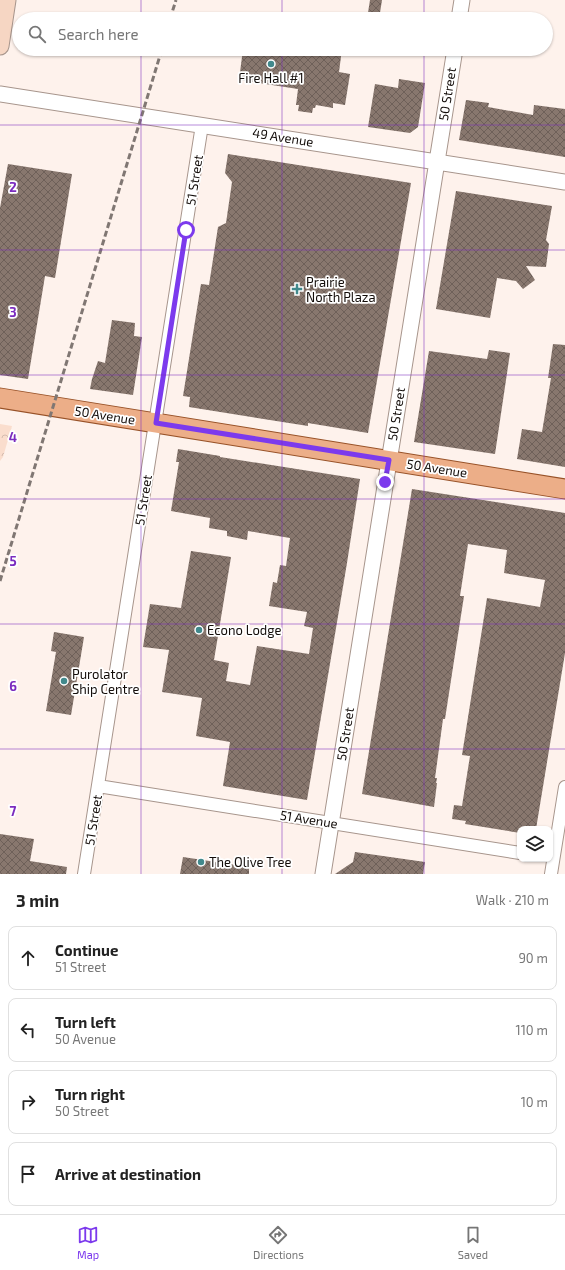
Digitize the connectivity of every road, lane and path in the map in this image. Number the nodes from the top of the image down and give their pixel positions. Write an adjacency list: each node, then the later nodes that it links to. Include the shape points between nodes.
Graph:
1 (7, 0): 4 (main road)
2 (462, 0): 3 (street)
3 (460, 12)
4 (0, 46)
5 (454, 56): 8 (street, 50 Street)
6 (0, 94): 7 (street, 49 Avenue)
7 (202, 125): 8 (street, 49 Avenue); 11 (street, 51 Street)
8 (437, 161): 9 (street, 49 Avenue); 12 (street, 50 Street)
9 (565, 182)
10 (0, 398): 11 (main road, 50 Avenue)
11 (156, 423): 12 (main road, 50 Avenue); 14 (street, 51 Street)
12 (389, 460): 13 (main road, 50 Avenue); 16 (street, 50 Street)
13 (565, 488)
14 (98, 786): 16 (street, 51 Avenue); 19 (street, 51 Street)
15 (565, 787): 18 (street)
16 (331, 823): 17 (street, 51 Avenue); 20 (street, 50 Street)
17 (517, 853)
18 (556, 859): 21 (street)
19 (84, 874)
20 (323, 874)
21 (551, 874)

